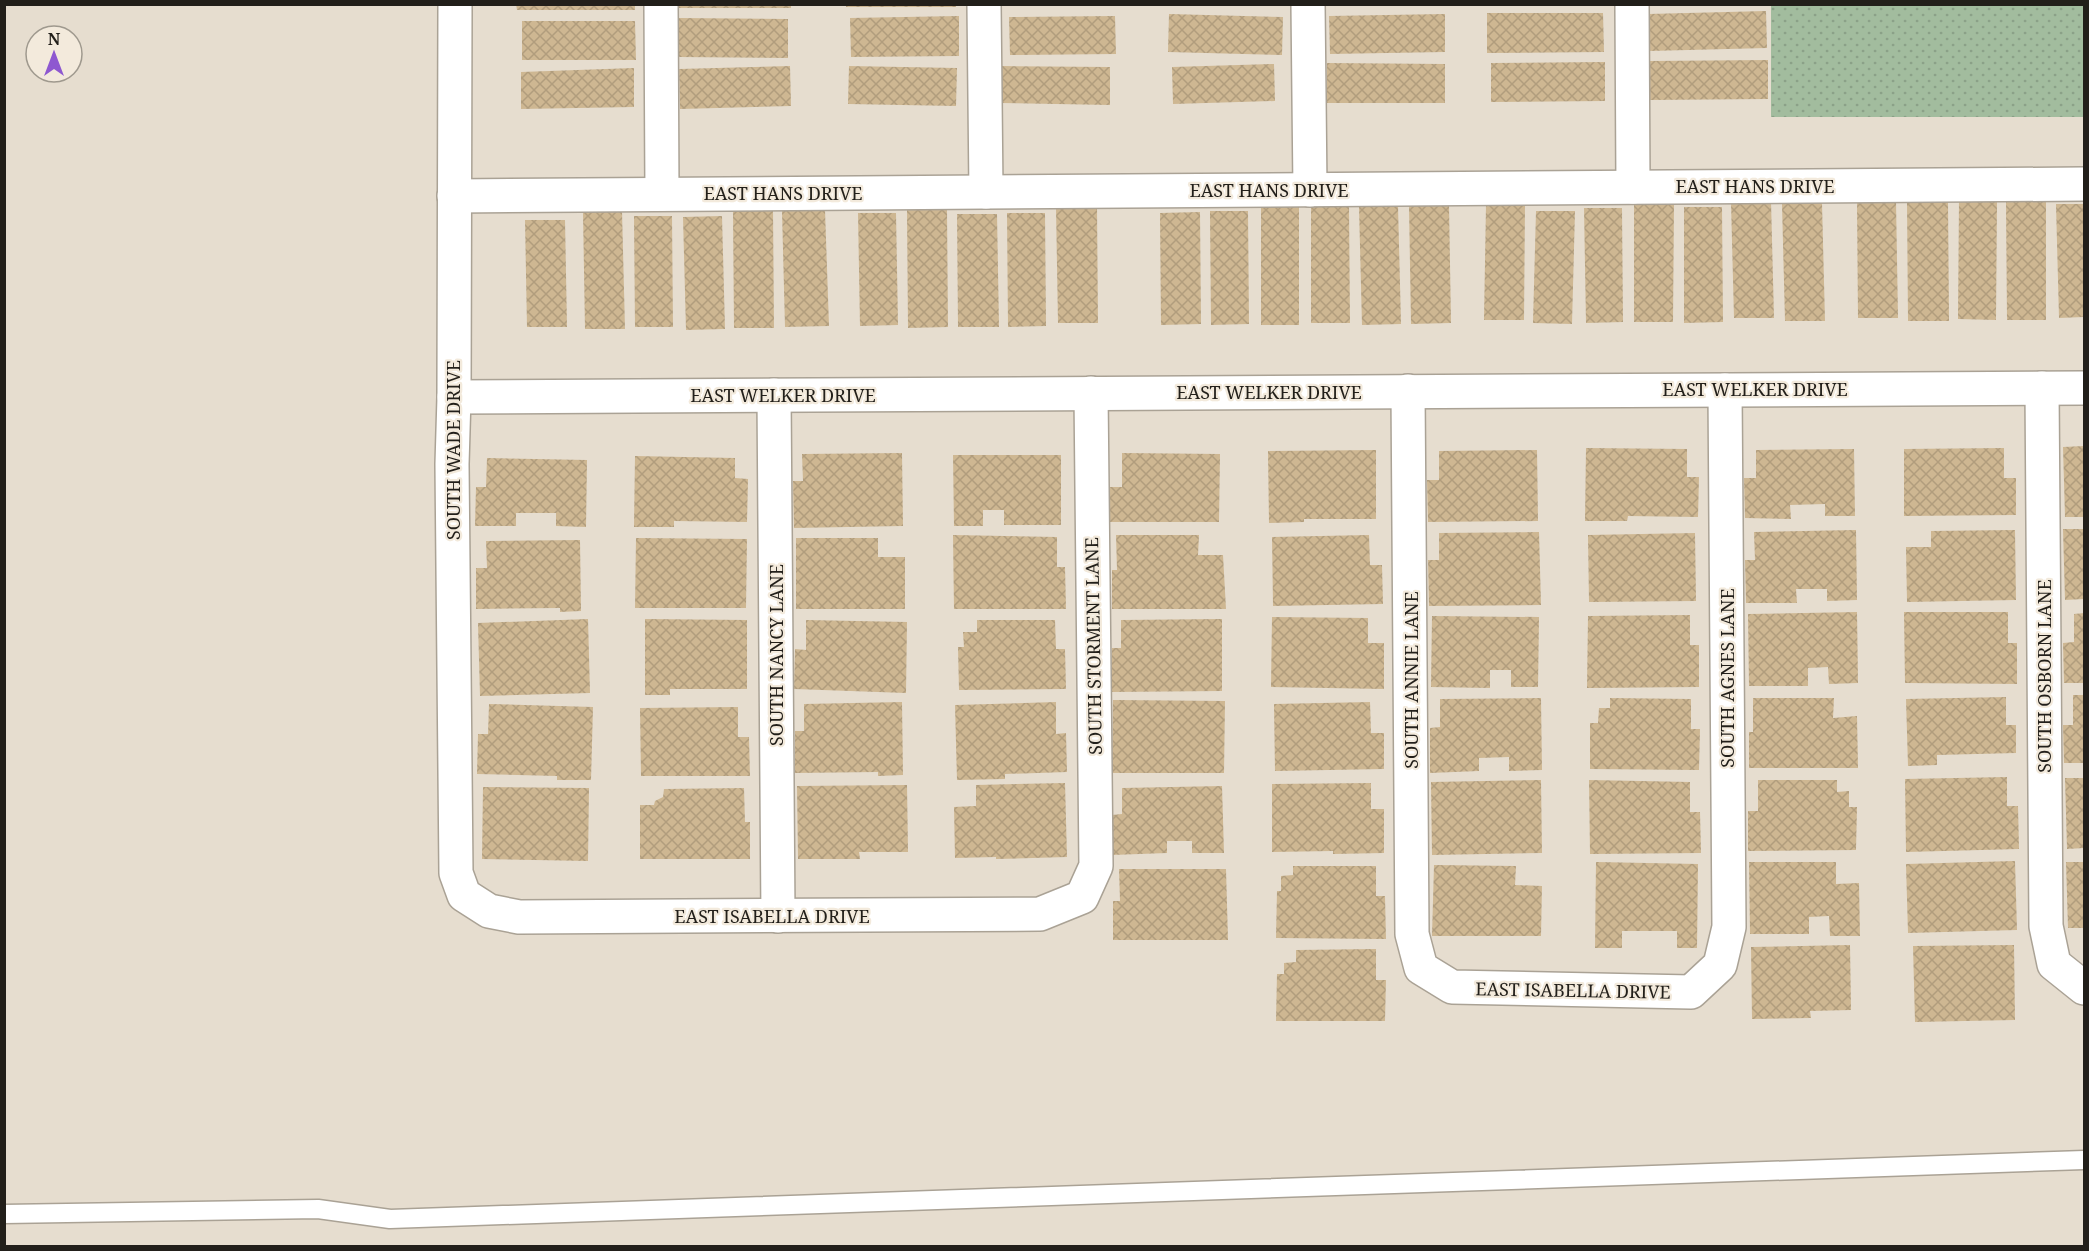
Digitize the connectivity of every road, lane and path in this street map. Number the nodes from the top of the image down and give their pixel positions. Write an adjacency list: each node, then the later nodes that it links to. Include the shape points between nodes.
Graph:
1 (455, 4): 11 (street, SOUTH WADE DRIVE)
2 (661, 4): 10 (street)
3 (984, 4): 9 (street)
4 (1308, 4): 8 (street)
5 (1632, 4): 7 (street)
6 (2085, 184): 7 (street, EAST HANS DRIVE)
7 (1633, 187): 8 (street, EAST HANS DRIVE)
8 (1310, 190): 9 (street, EAST HANS DRIVE)
9 (986, 192): 10 (street, EAST HANS DRIVE)
10 (662, 194): 11 (street, EAST HANS DRIVE)
11 (454, 196): 18 (street, SOUTH WADE DRIVE)
12 (2085, 387): 13 (street, EAST WELKER DRIVE)
13 (2042, 388): 14 (street, EAST WELKER DRIVE); 24 (street, SOUTH OSBORN LANE, via 2046,926 2054,964)
14 (1725, 390): 15 (street, EAST WELKER DRIVE); 22 (street, SOUTH AGNES LANE, via 1729,927)
15 (1408, 391): 16 (street, EAST WELKER DRIVE); 23 (street, SOUTH ANNIE LANE, via 1412,934)
16 (1091, 393): 17 (street, EAST WELKER DRIVE); 20 (street, SOUTH STORMENT LANE, via 1096,866)
17 (774, 395): 18 (street, EAST WELKER DRIVE); 21 (street, SOUTH NANCY LANE)
18 (454, 397): 19 (street, SOUTH WADE DRIVE, via 456,873)
19 (464, 894): 21 (street, EAST ISABELLA DRIVE, via 489,911 519,917)
20 (1082, 897): 21 (street, EAST ISABELLA DRIVE, via 1040,914)
21 (778, 916)
22 (1720, 965): 23 (street, EAST ISABELLA DRIVE, via 1691,992 1452,987)
23 (1421, 968)
24 (2085, 988)
25 (2085, 1160): 26 (lane, via 390,1220 318,1209)
26 (4, 1214)

